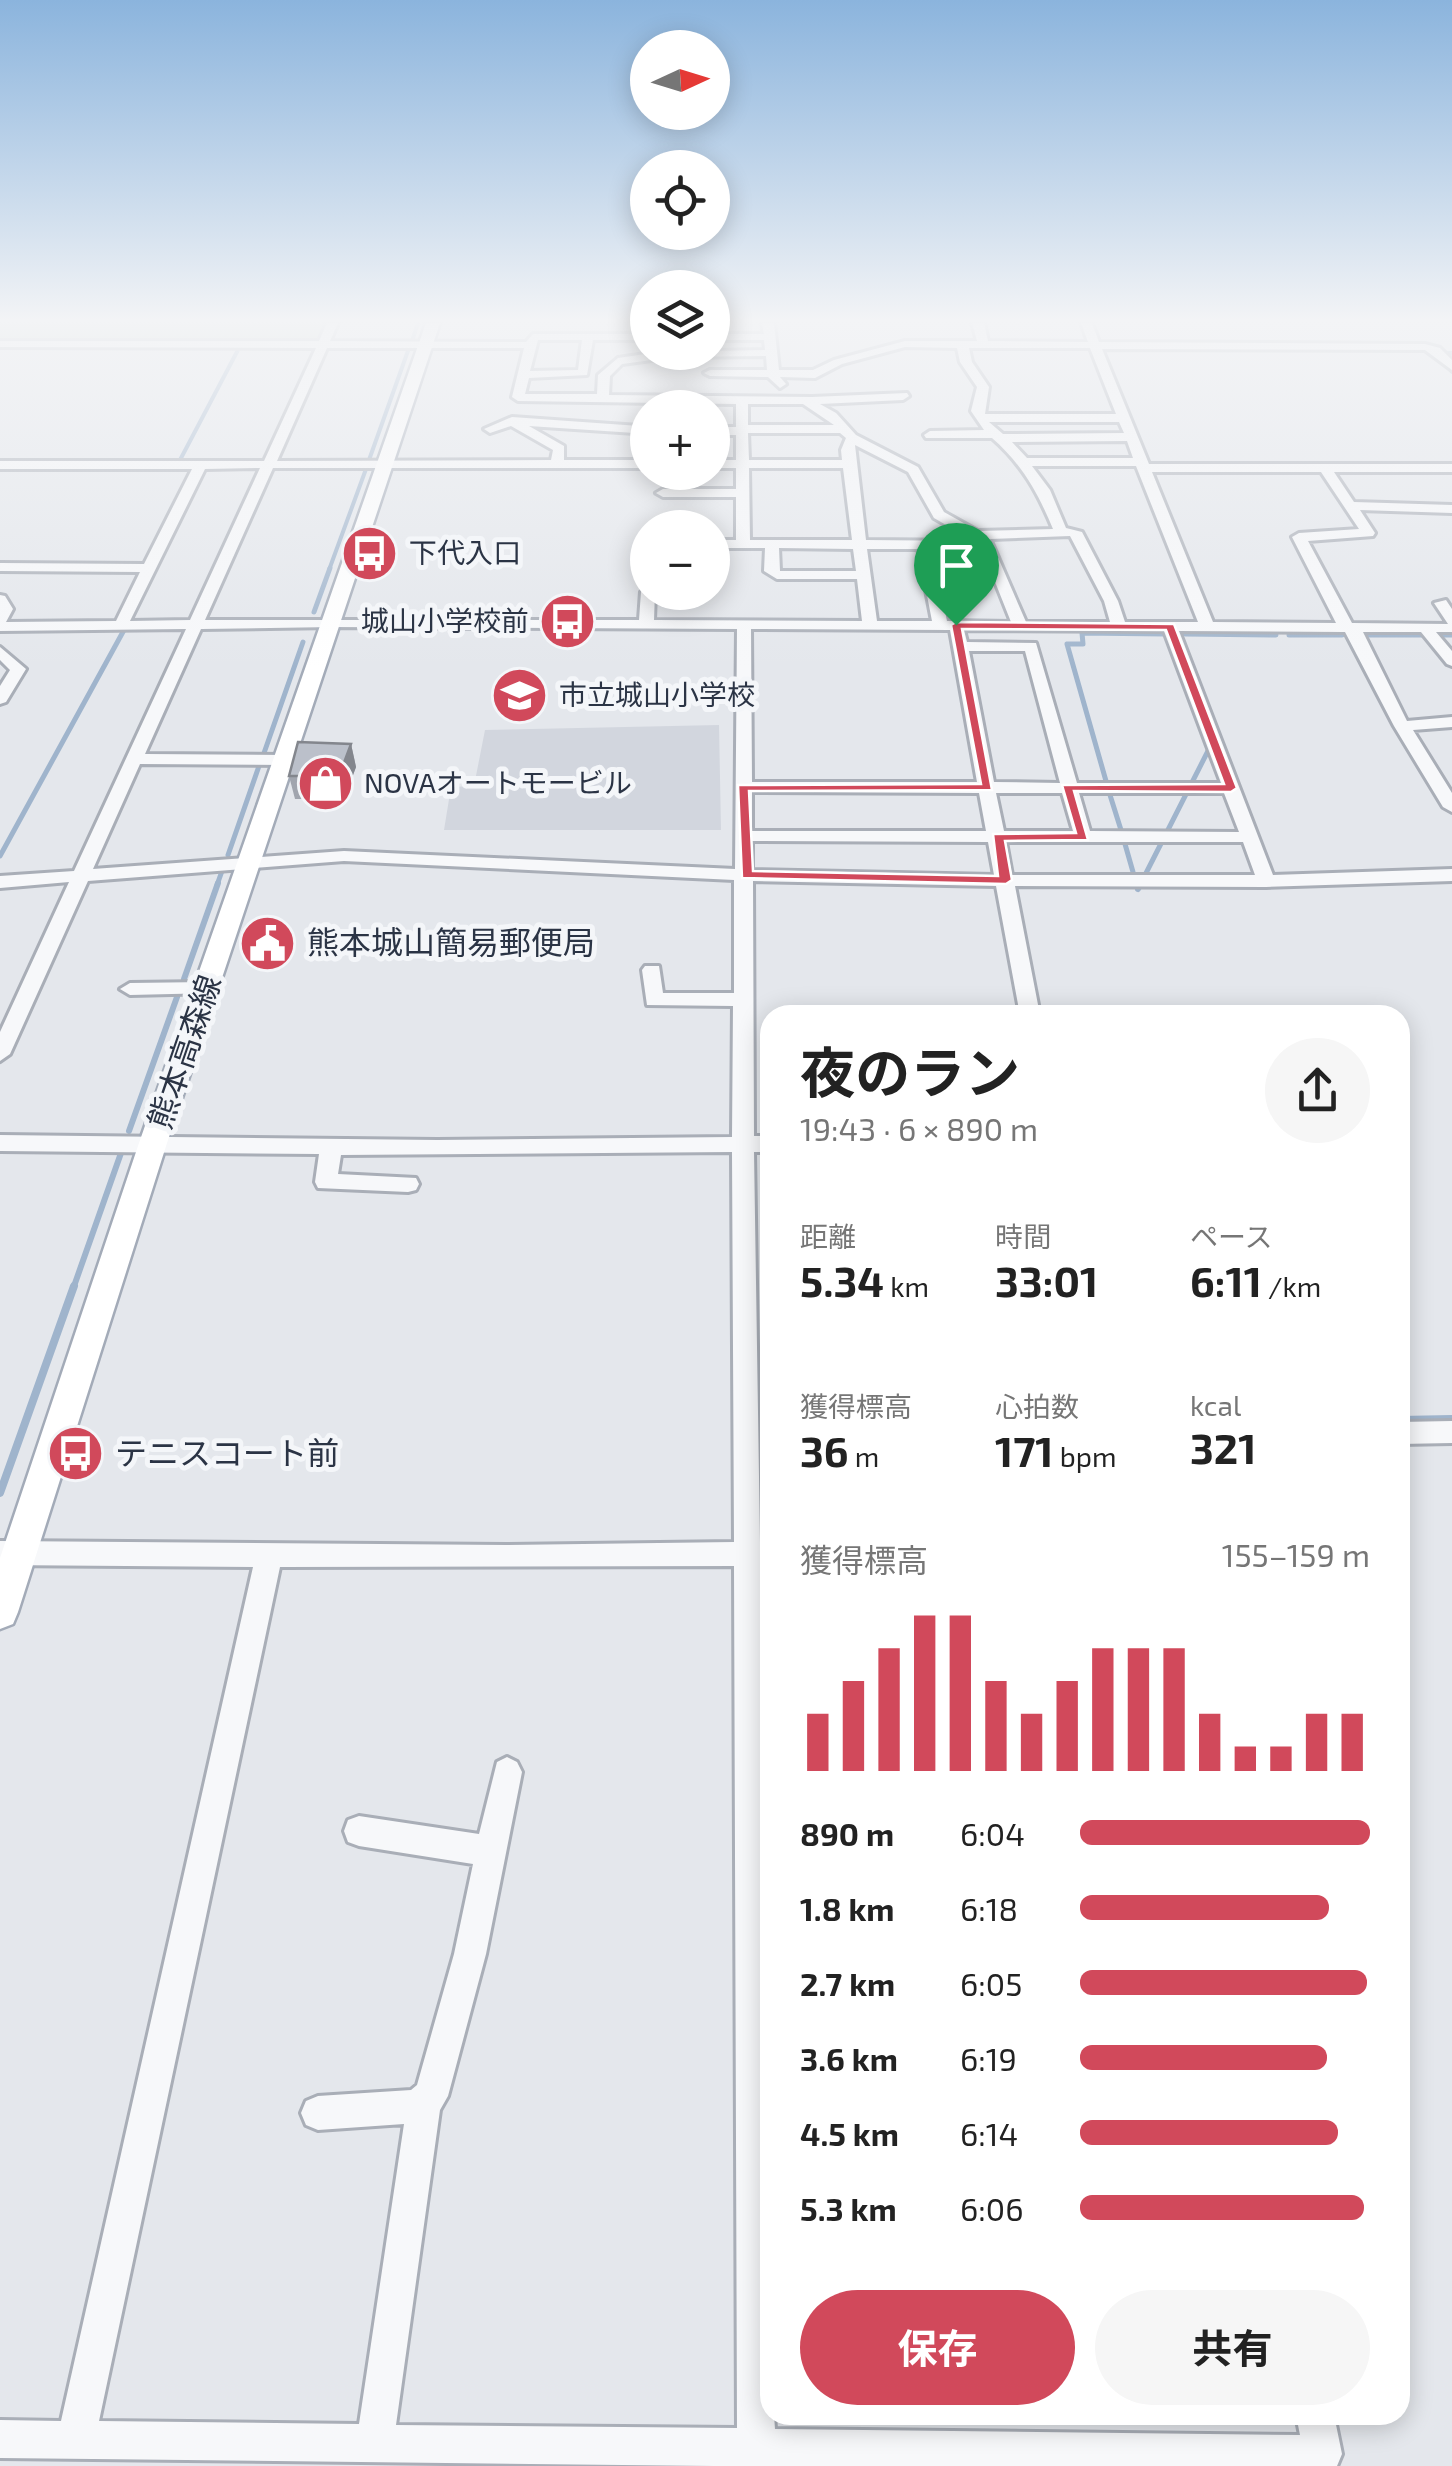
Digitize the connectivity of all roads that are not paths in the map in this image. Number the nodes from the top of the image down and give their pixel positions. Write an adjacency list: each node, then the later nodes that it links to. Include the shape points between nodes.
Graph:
1 (282, 438): 16 (street)
2 (392, 438): 20 (main road, 熊本高森線)
3 (534, 438): 12 (street)
4 (742, 438): 18 (street)
5 (774, 438): 9 (street)
6 (843, 438): 9 (street)
7 (1000, 438): 14 (street)
8 (1133, 438): 21 (street)
9 (847, 445): 11 (street); 18 (street); 29 (street, via 913,470 938,515); 33 (street)
10 (506, 449): 12 (street)
11 (793, 450)
12 (558, 456): 13 (street); 20 (street)
13 (630, 457)
14 (1024, 462): 21 (street); 28 (street)
15 (202, 464): 16 (street); 19 (street); 36 (street)
16 (271, 464): 20 (street); 51 (street)
17 (730, 464): 18 (street)
18 (742, 464): 25 (street)
19 (0, 465)
20 (383, 465): 42 (main road, 熊本高森線)
21 (1144, 465): 22 (street); 53 (street)
22 (1325, 468): 23 (street); 26 (street)
23 (1452, 468)
24 (664, 493): 25 (street)
25 (743, 493): 31 (street)
26 (1352, 506): 27 (street); 54 (street, via 1366,535 1300,536)
27 (1452, 509)
28 (1060, 529): 29 (street); 49 (street, via 1075,532)
29 (984, 540): 34 (street); 48 (street)
30 (730, 544): 31 (street)
31 (743, 544): 32 (street)
32 (772, 545): 33 (street); 37 (street, via 776,575)
33 (859, 546): 34 (street); 37 (street)
34 (924, 546): 47 (street)
35 (0, 567): 36 (street)
36 (149, 568): 50 (street)
37 (863, 575): 46 (street)
38 (0, 599): 43 (street, via 6,609)
39 (1445, 604): 41 (street)
40 (647, 610): 44 (street)
41 (1452, 620)
42 (333, 623): 44 (street); 51 (street); 64 (main road, 熊本高森線)
43 (0, 624): 50 (street)
44 (646, 625): 45 (street)
45 (744, 625): 46 (street); 65 (street)
46 (870, 625): 47 (street)
47 (948, 625): 48 (street); 57 (street)
48 (1020, 626): 49 (street)
49 (1119, 626): 52 (street)
50 (120, 627): 51 (street)
51 (194, 627): 63 (street)
52 (1170, 627): 53 (street); 68 (street)
53 (1207, 627): 54 (street)
54 (1349, 628): 56 (street); 62 (street)
55 (1452, 628): 56 (street)
56 (1428, 632): 59 (street)
57 (960, 646): 66 (street); 67 (street, via 1032,646)
58 (0, 652): 60 (street, via 18,665)
59 (1452, 660)
60 (0, 699)
61 (1452, 722): 62 (street)
62 (1402, 726): 69 (street)
63 (136, 759): 64 (street); 77 (street)
64 (287, 760): 74 (main road, 熊本高森線)
65 (742, 787): 66 (street); 70 (street)
66 (988, 788): 67 (street); 71 (street)
67 (1067, 788): 68 (street); 72 (street)
68 (1231, 788): 73 (street)
69 (1452, 806)
70 (745, 836): 71 (street); 75 (street)
71 (998, 837): 72 (street); 78 (street)
72 (1084, 837): 73 (street)
73 (1250, 838): 79 (street)
74 (251, 860): 75 (street, via 344,856); 77 (street); 82 (main road, 熊本高森線)
75 (746, 875): 78 (street); 84 (street)
76 (1452, 875): 79 (street)
77 (79, 876): 80 (street); 86 (street)
78 (1006, 880): 79 (street); 85 (street)
79 (1266, 881)
80 (0, 882)
81 (652, 970): 84 (street, via 654,1000)
82 (207, 988): 83 (street); 88 (main road, 熊本高森線)
83 (130, 989)
84 (746, 999): 89 (street)
85 (1028, 1005)
86 (0, 1054)
87 (0, 1143): 88 (street)
88 (153, 1143): 90 (street); 94 (main road, 熊本高森線)
89 (757, 1144): 90 (street); 95 (street)
90 (331, 1146): 91 (street, via 326,1182)
91 (408, 1184)
92 (1410, 1432): 93 (street)
93 (1452, 1432)
94 (10, 1553): 96 (street); 97 (main road, 熊本高森線)
95 (759, 1554): 96 (street); 107 (street)
96 (270, 1556): 105 (street)
97 (0, 1612)
98 (508, 1772): 100 (street)
99 (360, 1832): 100 (street)
100 (489, 1852): 101 (street, via 470,1954 432,2096)
101 (424, 2103): 102 (street); 106 (street)
102 (318, 2113)
103 (1316, 2425): 109 (street, via 1323,2454)
104 (0, 2439): 105 (street)
105 (76, 2440): 108 (street)
106 (375, 2441): 107 (street); 108 (street)
107 (756, 2450): 109 (street)
108 (214, 2454)
109 (1091, 2459)

